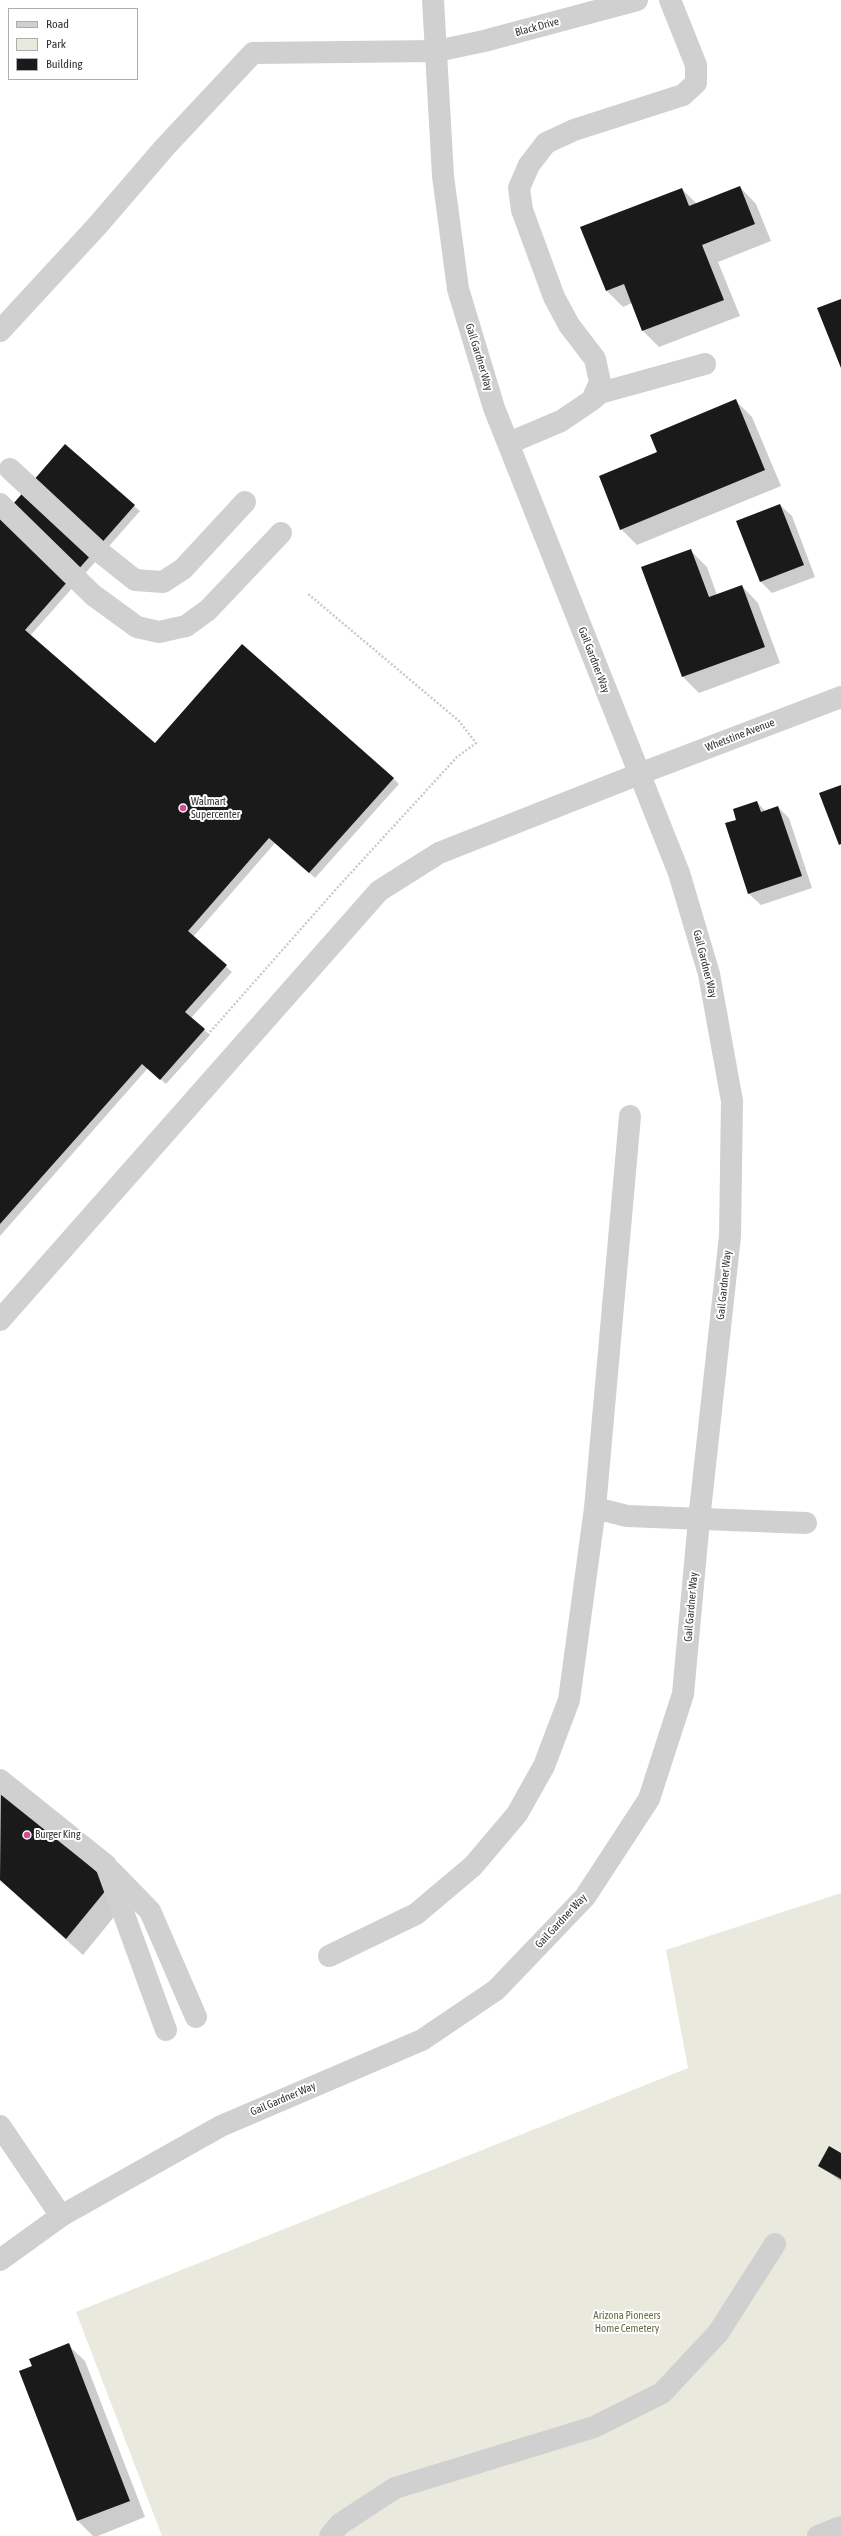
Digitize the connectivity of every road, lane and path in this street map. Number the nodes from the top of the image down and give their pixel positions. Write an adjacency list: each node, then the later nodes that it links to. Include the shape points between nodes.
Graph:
1 (434, 0): 4 (street, Gail Gardner Way)
2 (637, 0): 4 (street, Black Drive)
3 (670, 0): 7 (street, via 696,65 696,83 683,95 574,130 546,143 529,165 520,188 522,210 554,297 569,325 595,358 600,382)
4 (437, 51): 5 (street, Black Drive, via 253,53 165,146 97,226); 8 (street, Gail Gardner Way, via 443,176 458,289 494,408)
5 (0, 332)
6 (705, 364): 7 (street, via 600,393)
7 (592, 400): 8 (street, via 561,422)
8 (509, 444): 15 (street, Gail Gardner Way)
9 (10, 469): 10 (street, via 96,549 135,580 163,582 183,569)
10 (244, 502)
11 (0, 504): 12 (street, via 94,595 137,627 159,632 186,626 208,610)
12 (281, 533)
13 (307, 593): 16 (path, via 459,721 476,743 457,757 338,887)
14 (841, 697): 15 (street, Whetstine Avenue)
15 (639, 774): 18 (street, Whetstine Avenue, via 439,853 379,891); 20 (street, Gail Gardner Way, via 679,873 709,974 732,1101 730,1236)
16 (169, 1079)
17 (630, 1116): 19 (street)
18 (0, 1320)
19 (595, 1508): 20 (street, via 627,1516); 24 (street, via 569,1700 544,1766 517,1814 473,1866 416,1914)
20 (699, 1520): 21 (street); 28 (street, Gail Gardner Way, via 683,1694 649,1799 585,1897 496,1990 422,2040 221,2126)
21 (806, 1523)
22 (0, 1780): 23 (street, via 2,1779)
23 (106, 1865): 25 (street, via 150,1911); 26 (street)
24 (329, 1956)
25 (196, 2016)
26 (166, 2030)
27 (0, 2126): 28 (street)
28 (61, 2216): 30 (street, Gail Gardner Way)
29 (775, 2244): 32 (street, via 718,2333 662,2393 594,2427 395,2488 340,2524)
30 (0, 2260)
31 (841, 2527): 33 (street)
32 (330, 2536)
33 (818, 2536)

